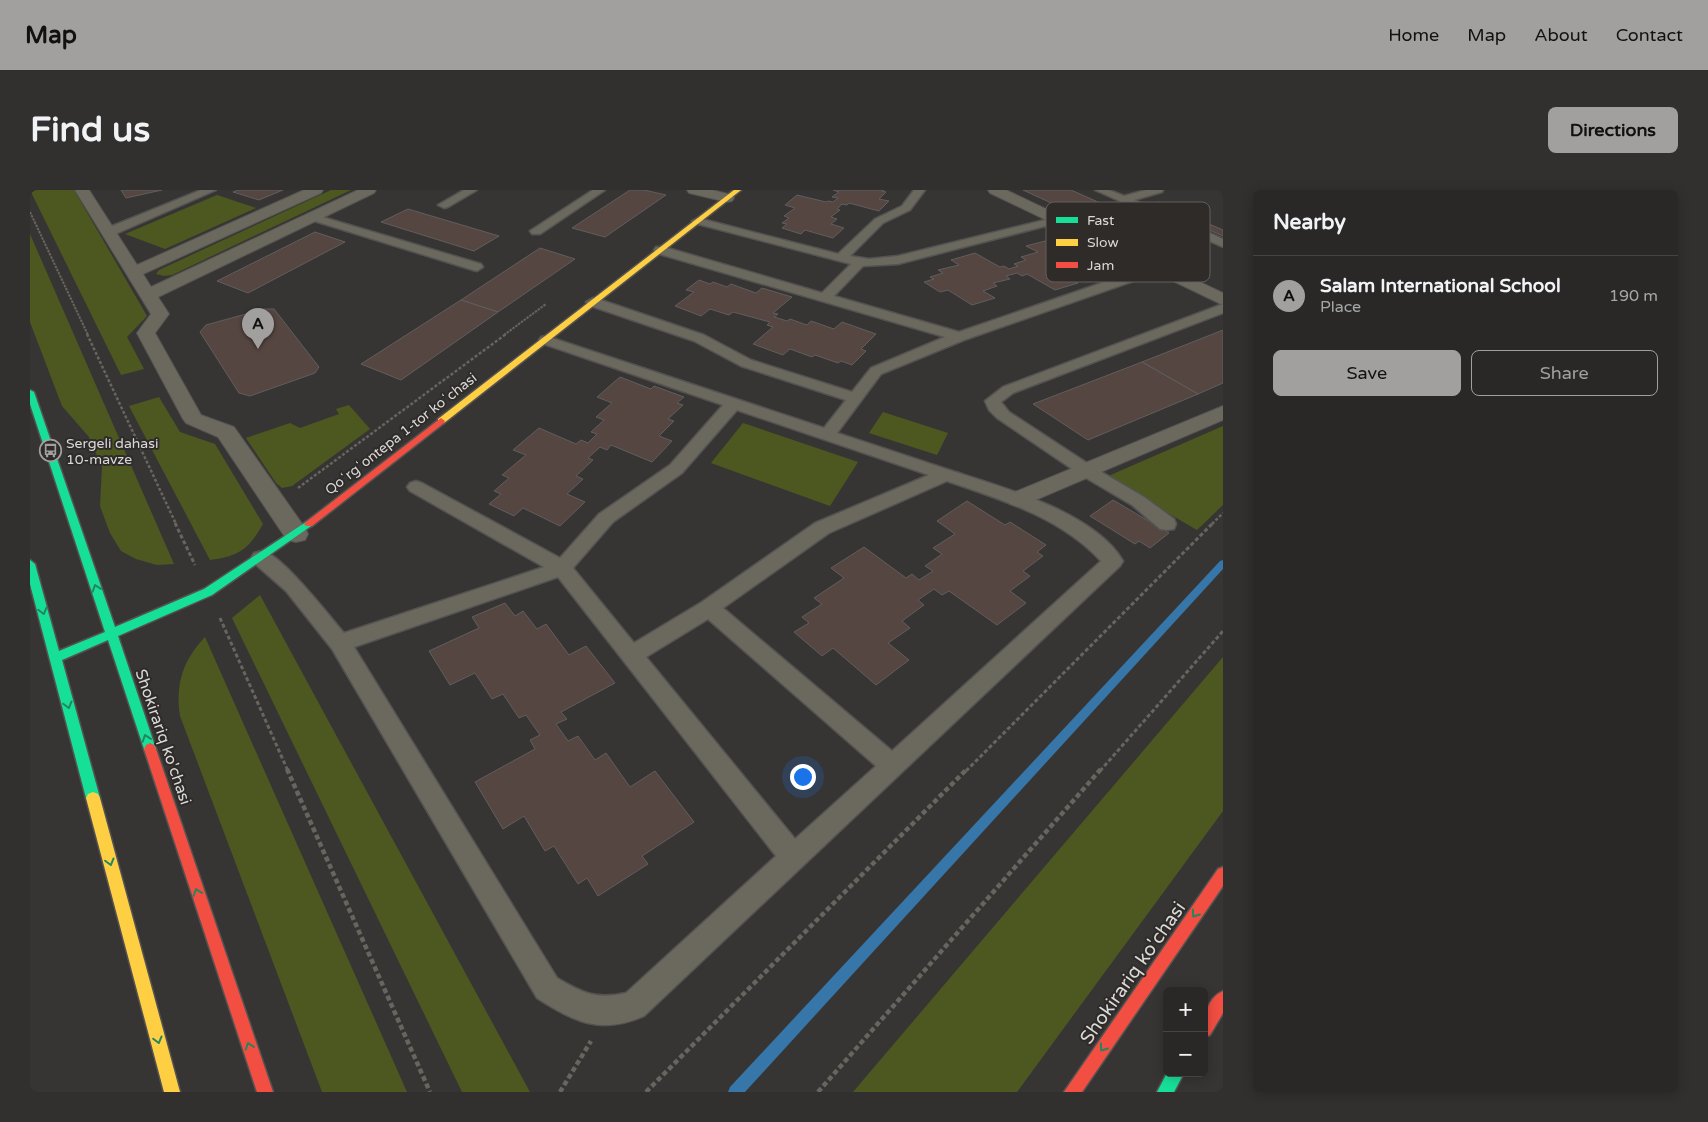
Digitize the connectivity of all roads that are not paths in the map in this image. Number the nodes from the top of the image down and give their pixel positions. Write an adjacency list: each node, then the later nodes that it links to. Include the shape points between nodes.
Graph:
1 (82, 190): 21 (street)
2 (210, 190): 21 (lane)
3 (316, 190): 28 (street)
4 (369, 190): 17 (street)
5 (472, 190): 15 (lane)
6 (600, 190): 20 (lane)
7 (694, 190): 12 (street)
8 (920, 190): 25 (lane, via 906,208 879,221)
9 (996, 190): 16 (street)
10 (1100, 190): 13 (lane)
11 (1158, 190): 13 (lane)
12 (732, 194): 18 (main road, Qoʻrgʻontepa 1-tor koʻchasi)
13 (1123, 200): 14 (lane)
14 (1128, 202)
15 (444, 205)
16 (1046, 215)
17 (312, 217): 27 (lane); 31 (street)
18 (698, 221): 24 (main road, Qoʻrgʻontepa 1-tor koʻchasi); 25 (lane)
19 (1046, 223): 26 (lane, via 898,260)
20 (536, 231)
21 (109, 232): 28 (street)
22 (1210, 237): 23 (lane)
23 (1223, 243)
24 (660, 250): 32 (lane); 34 (main road, Qoʻrgʻontepa 1-tor koʻchasi)
25 (841, 258): 26 (lane)
26 (859, 263): 32 (lane)
27 (477, 267)
28 (134, 272): 31 (street)
29 (1118, 282): 36 (lane)
30 (1186, 282): 33 (street)
31 (148, 295): 48 (street, via 160,314 146,332 193,419 226,432)
32 (826, 297): 36 (lane)
33 (1223, 300)
34 (593, 302): 37 (main road, Qoʻrgʻontepa 1-tor koʻchasi); 39 (lane, via 699,338 746,363)
35 (1223, 308): 43 (lane, via 1008,390 993,401 1003,415)
36 (959, 337): 39 (lane, via 876,371)
37 (546, 340): 40 (lane); 48 (main road, Qoʻrgʻontepa 1-tor koʻchasi)
38 (30, 392): 53 (main road, Shokirariq ko'chasi, one-way to 38)
39 (855, 398): 42 (lane)
40 (734, 403): 42 (lane); 51 (lane, via 676,470 606,518)
41 (1223, 412): 43 (street)
42 (827, 435): 44 (lane)
43 (1087, 471): 46 (street); 47 (lane, via 1138,501)
44 (946, 475): 46 (lane); 52 (lane, via 822,528)
45 (416, 487): 51 (lane)
46 (1018, 499): 57 (lane, via 1069,524 1100,544 1113,561)
47 (1167, 524)
48 (296, 534): 49 (main road, Qoʻrgʻontepa 1-tor koʻchasi)
49 (260, 558): 53 (main road, Qoʻrgʻontepa 1-tor koʻchasi, via 208,592); 54 (lane, via 293,586)
50 (30, 564): 56 (main road, one-way to 56)
51 (562, 568): 54 (lane); 55 (lane)
52 (709, 608): 55 (lane); 57 (lane)
53 (111, 634): 56 (main road, Qoʻrgʻontepa 1-tor koʻchasi); 64 (main road, Shokirariq ko'chasi, one-way to 53)
54 (340, 643): 58 (lane, via 548,988 580,1008 608,1013 634,1006)
55 (632, 656): 58 (lane)
56 (55, 658): 63 (main road, one-way to 63)
57 (893, 766): 58 (lane)
58 (794, 858)
59 (1223, 874): 65 (main road, Shokirariq ko'chasi, one-way to 65)
60 (1223, 999): 61 (main road)
61 (1208, 1023)
62 (1174, 1077): 66 (main road)
63 (172, 1092)
64 (265, 1092)
65 (1072, 1092)
66 (1165, 1092)

